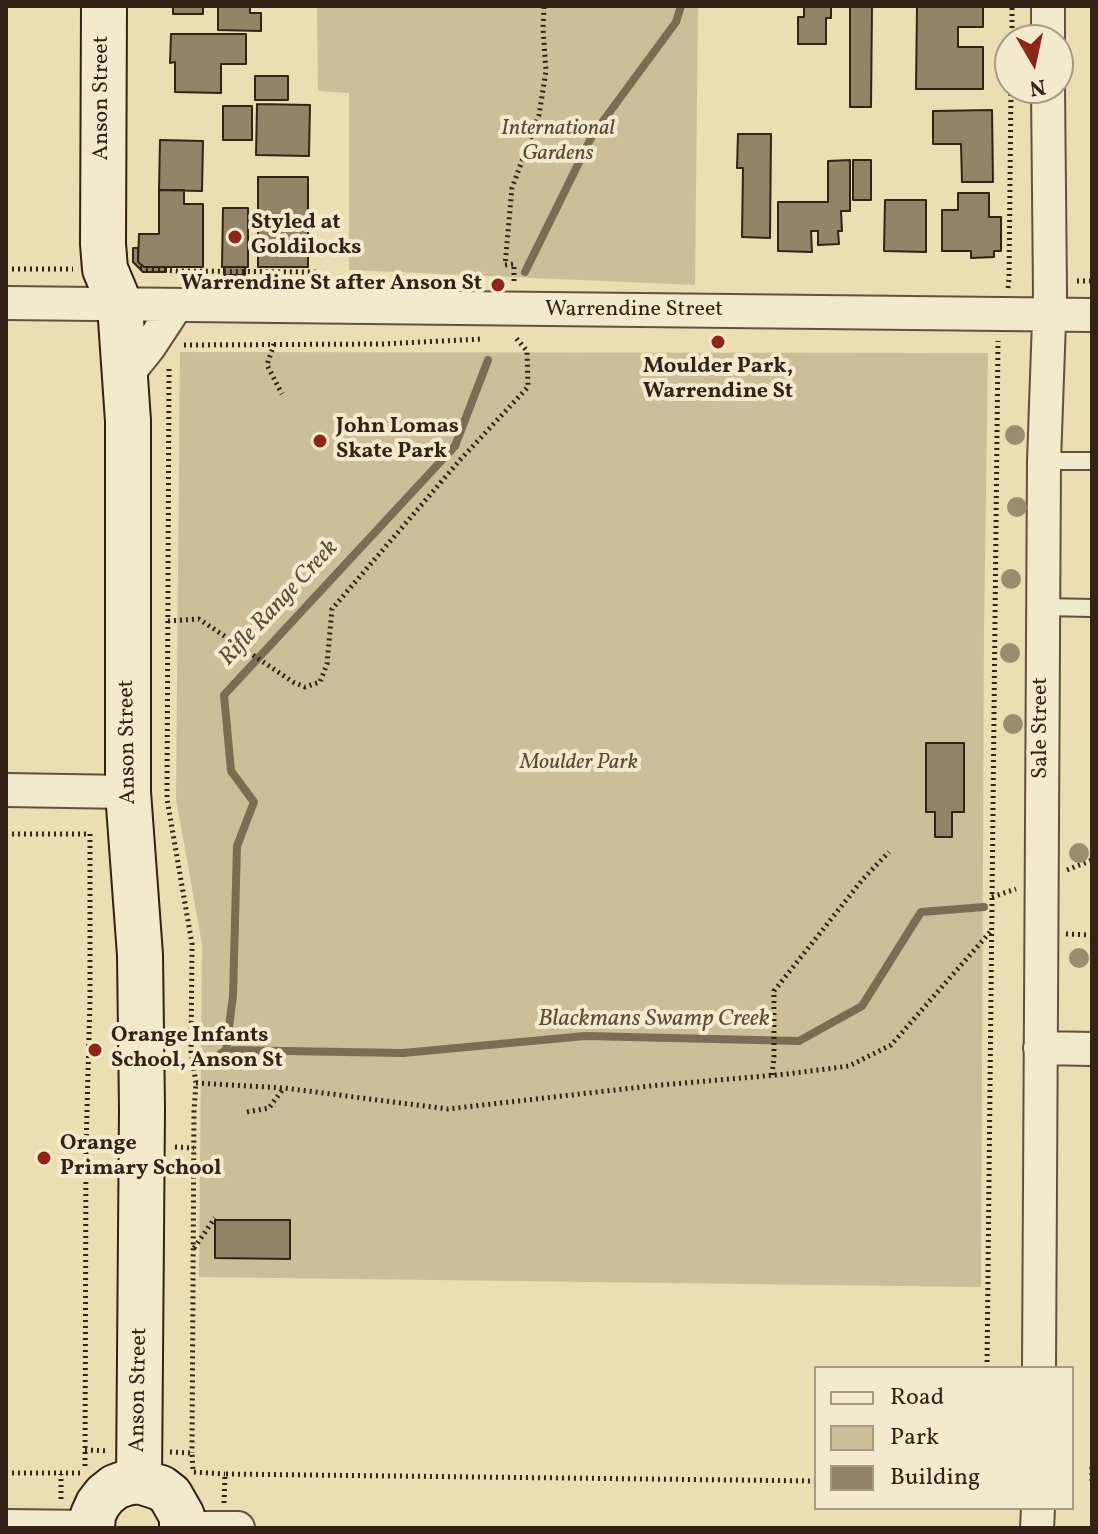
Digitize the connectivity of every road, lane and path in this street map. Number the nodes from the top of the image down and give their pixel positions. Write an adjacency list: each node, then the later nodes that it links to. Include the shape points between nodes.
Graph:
1 (104, 6): 8 (street, Anson Street, via 105,269)
2 (544, 6): 14 (path, via 546,71 539,115 512,188 505,265 514,264)
3 (1011, 104): 11 (path, via 1009,279)
4 (1048, 104): 12 (street, Sale Street)
5 (318, 272): 8 (path, via 176,271)
6 (1077, 281): 7 (path)
7 (1092, 281)
8 (129, 287): 9 (street, Warrendine Street); 10 (street, Warrendine Street); 19 (street, Anson Street)
9 (6, 303)
10 (176, 306): 14 (street, Warrendine Street); 19 (street)
11 (1002, 314): 12 (street, Warrendine Street); 14 (street, Warrendine Street); 30 (path, via 997,350)
12 (1049, 314): 13 (street, Warrendine Street); 21 (street, Sale Street)
13 (1092, 315)
14 (511, 329): 25 (path, via 527,351 528,387 332,609 320,682 305,687 293,682 199,619)
15 (487, 339): 16 (path)
16 (274, 344): 17 (path); 20 (path, via 267,365)
17 (176, 345)
18 (169, 359): 25 (path)
19 (125, 377): 27 (street, Anson Street)
20 (282, 394)
21 (1044, 461): 22 (lane); 23 (street, Sale Street)
22 (1092, 461)
23 (1043, 607): 24 (lane); 31 (street, Sale Street)
24 (1092, 608)
25 (168, 621): 34 (path, via 167,799 192,944 191,1051)
26 (6, 790): 27 (street)
27 (128, 792): 44 (street, Anson Street, via 140,955)
28 (6, 834): 43 (path, via 90,834 85,1473)
29 (889, 852): 33 (path, via 774,991)
30 (991, 931): 33 (path, via 891,1045 849,1066); 39 (path)
31 (1040, 1048): 32 (street); 40 (street, Sale Street)
32 (1092, 1049)
33 (772, 1075): 35 (path, via 448,1109)
34 (196, 1083): 35 (path); 38 (path)
35 (284, 1088): 36 (path, via 269,1108)
36 (247, 1112)
37 (215, 1218): 38 (path)
38 (193, 1248): 41 (path)
39 (987, 1366)
40 (1039, 1366)
41 (192, 1453)
42 (1092, 1467): 46 (path)
43 (6, 1473)
44 (139, 1481): 48 (street, via 105,1495); 49 (street, via 170,1495 182,1516)
45 (814, 1481): 50 (path, via 225,1474)
46 (1092, 1485)
47 (6, 1526): 48 (street)
48 (92, 1528)
49 (182, 1528): 50 (street)
50 (223, 1528): 51 (street)
51 (238, 1528)

